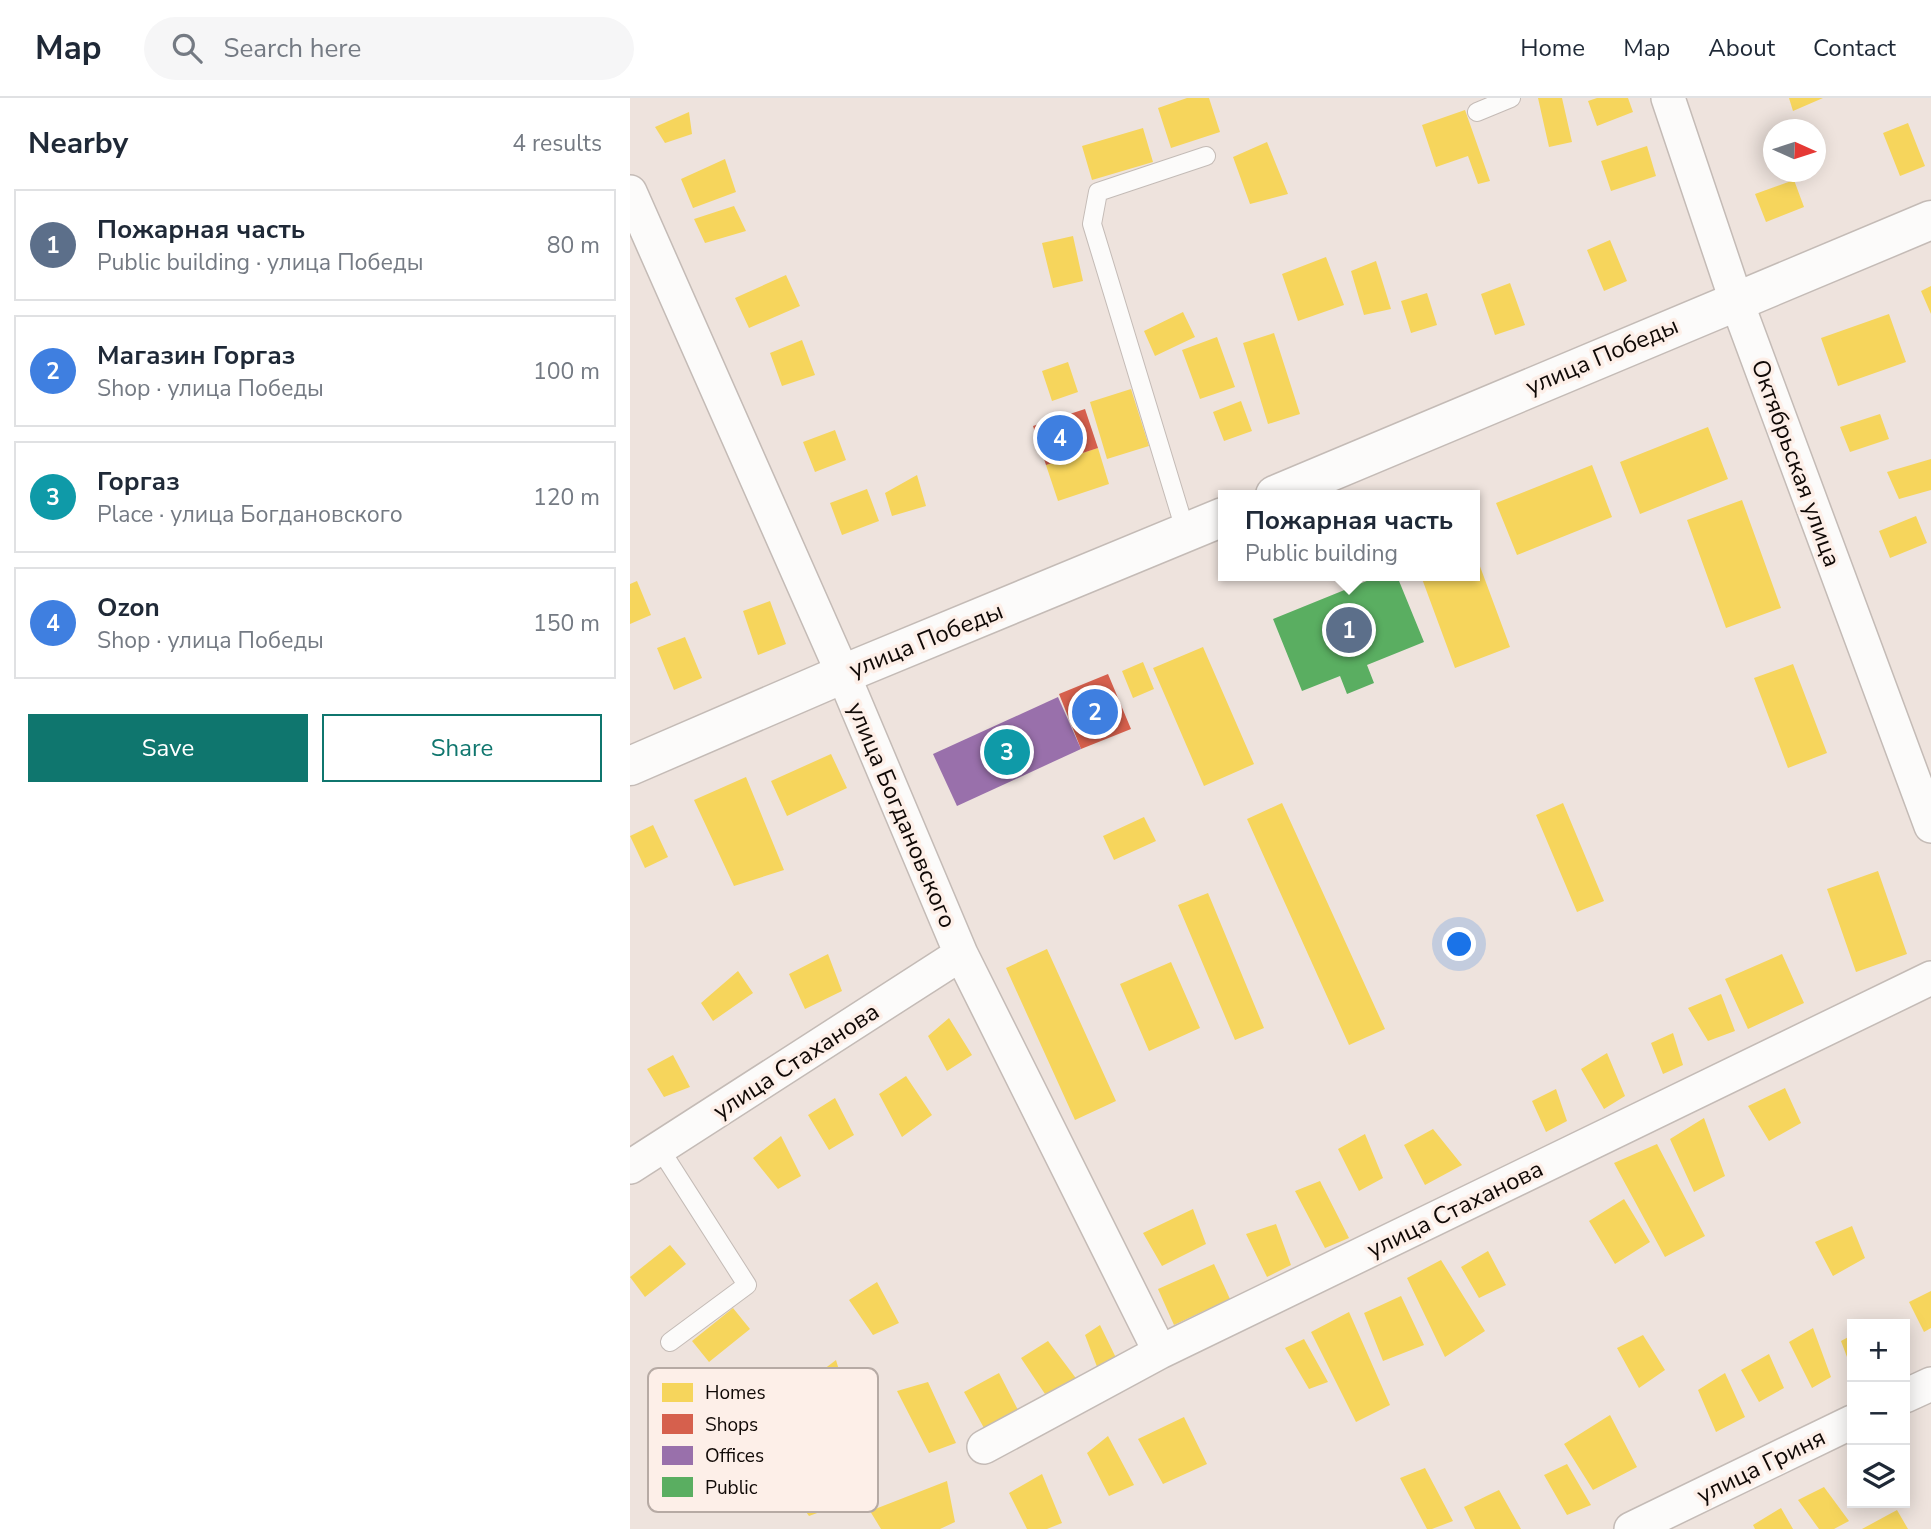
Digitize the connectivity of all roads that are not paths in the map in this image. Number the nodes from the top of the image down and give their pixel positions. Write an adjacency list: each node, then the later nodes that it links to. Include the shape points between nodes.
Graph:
1 (1511, 98): 3 (lane)
2 (1668, 98): 7 (street, Октябрьская улица)
3 (1477, 112)
4 (1206, 156): 10 (lane, via 1098,192 1092,224)
5 (630, 192): 11 (street, улица Богдановского)
6 (1931, 220): 7 (street, улица Победы)
7 (1736, 300): 8 (street, улица Победы); 13 (street, Октябрьская улица)
8 (1287, 490)
9 (1218, 519): 10 (street, улица Победы)
10 (1186, 533): 11 (street, улица Победы)
11 (843, 674): 12 (street, улица Победы); 14 (street, улица Богдановского)
12 (630, 766)
13 (1931, 826)
14 (961, 954): 16 (street, улица Стаханова); 19 (street, улица Богдановского)
15 (1931, 978): 19 (street, улица Стаханова)
16 (660, 1149): 17 (street, улица Стаханова); 18 (lane, via 747,1285)
17 (630, 1167)
18 (670, 1342)
19 (1160, 1352): 23 (street, улица Стаханова)
20 (1931, 1384): 21 (street)
21 (1910, 1394)
22 (1847, 1424): 24 (street, улица Гриня)
23 (984, 1447)
24 (1631, 1529)

